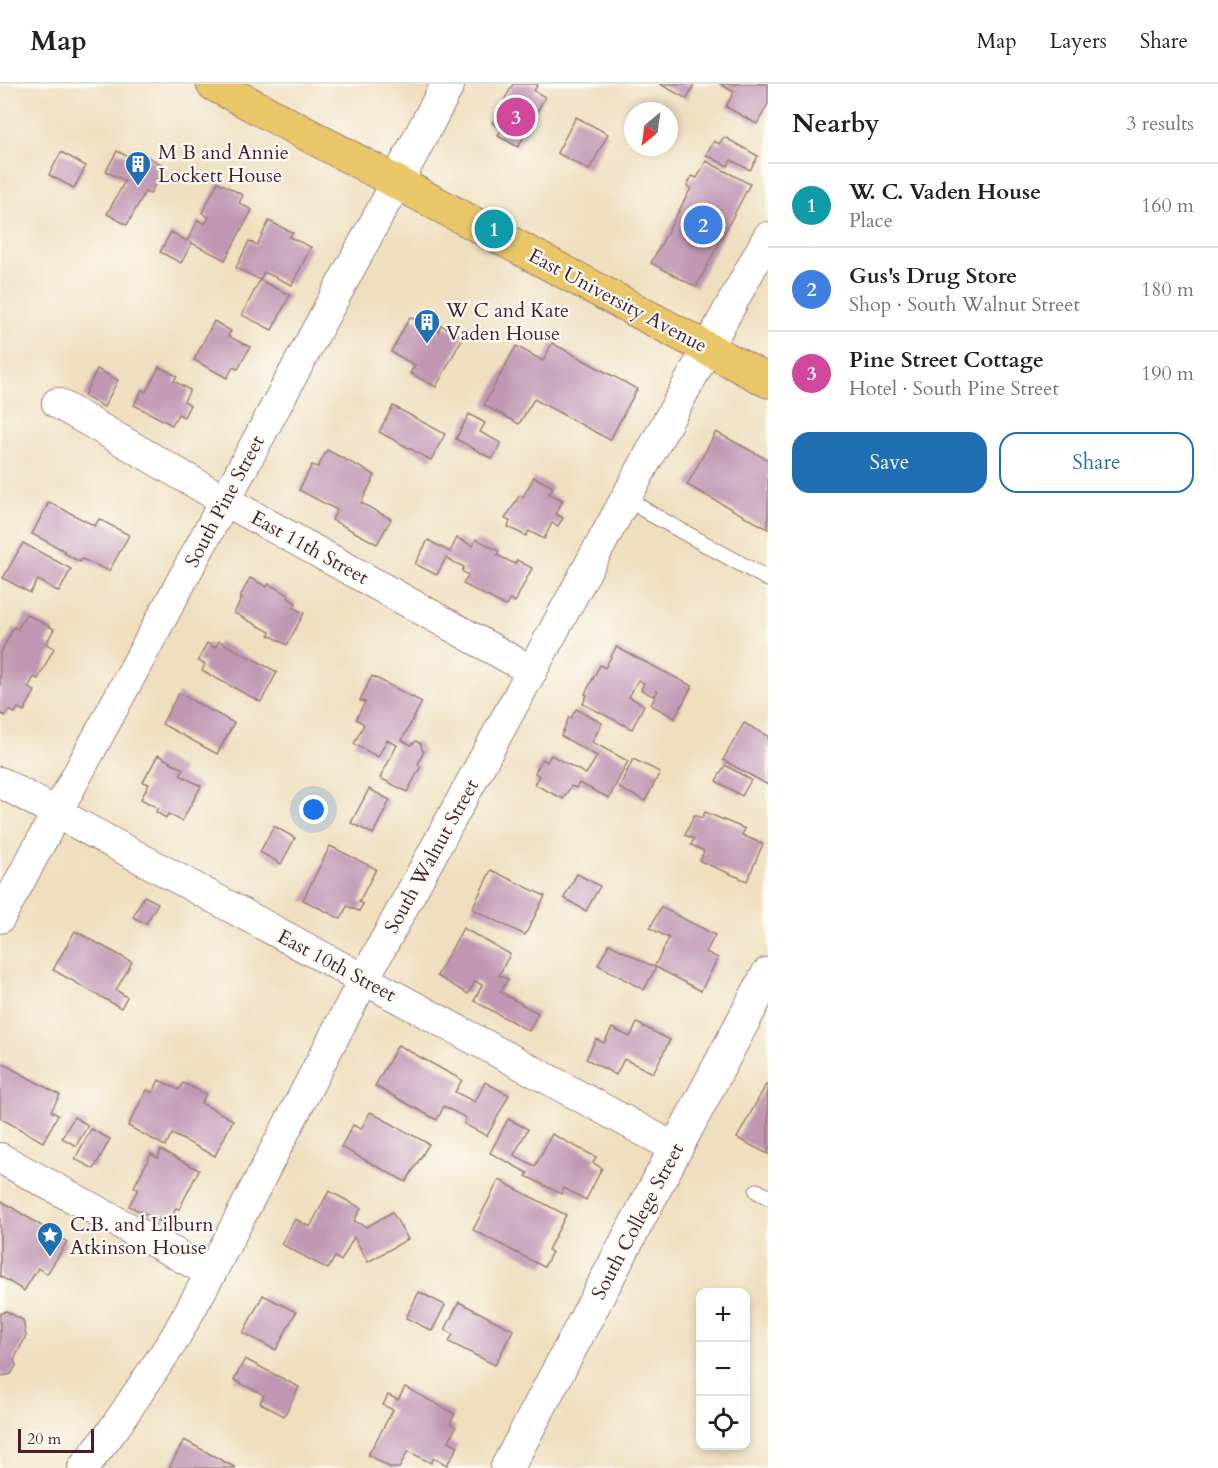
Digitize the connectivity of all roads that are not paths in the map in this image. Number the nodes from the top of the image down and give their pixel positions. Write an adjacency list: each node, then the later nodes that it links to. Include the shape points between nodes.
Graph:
1 (213, 84): 3 (main road, East University Avenue)
2 (448, 84): 3 (street, South Pine Street)
3 (396, 183): 5 (main road, East University Avenue); 9 (street, South Pine Street)
4 (768, 237): 5 (street, South Walnut Street)
5 (707, 347): 6 (main road, East University Avenue); 8 (street, South Walnut Street)
6 (768, 381)
7 (57, 403): 9 (street, East 11th Street)
8 (626, 498): 10 (lane); 11 (street, South Walnut Street)
9 (224, 500): 11 (street, East 11th Street); 13 (street, South Pine Street)
10 (768, 579)
11 (532, 671): 16 (street, South Walnut Street)
12 (0, 782): 13 (street, East 10th Street)
13 (56, 813): 14 (street, South Pine Street); 16 (street, East 10th Street)
14 (0, 918)
15 (768, 974): 17 (street, South College Street)
16 (364, 979): 17 (street, East 10th Street); 19 (street, South Walnut Street)
17 (675, 1148): 21 (street, South College Street)
18 (0, 1158): 19 (street)
19 (211, 1273): 20 (street, South Walnut Street, via 173,1341)
20 (88, 1467)
21 (507, 1468)

